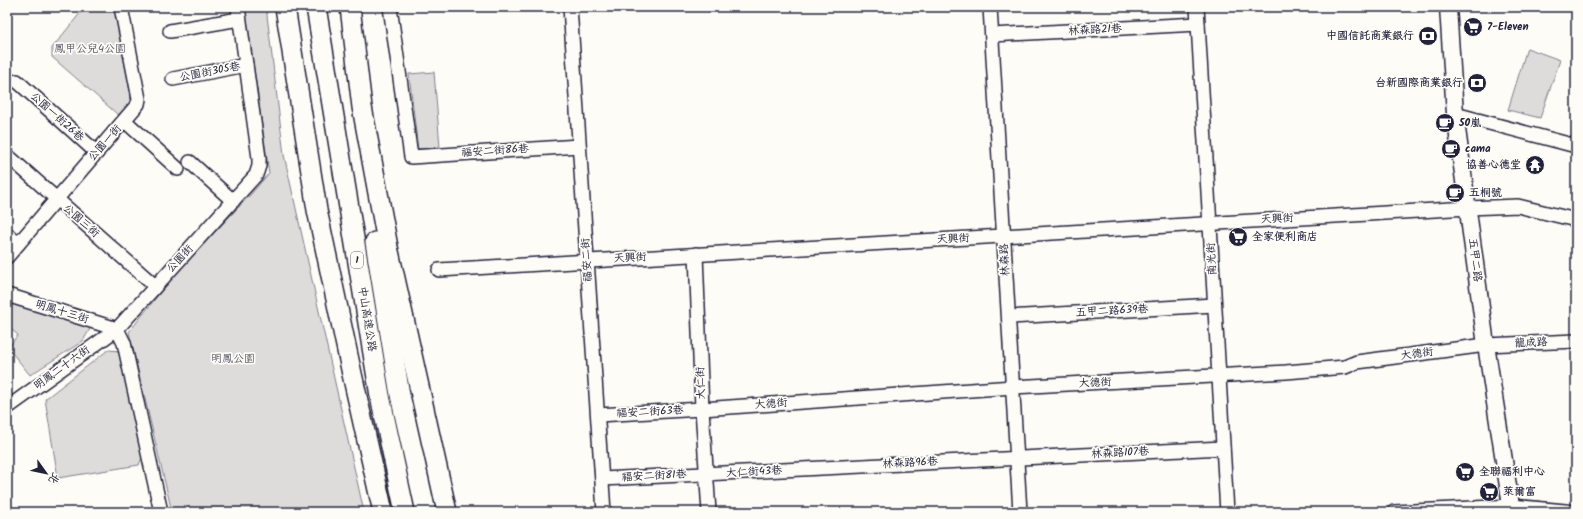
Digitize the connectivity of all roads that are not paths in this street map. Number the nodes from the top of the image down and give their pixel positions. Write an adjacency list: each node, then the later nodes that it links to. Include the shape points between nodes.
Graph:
1 (121, 7): 21 (street, 公園一街, via 139,99)
2 (285, 7): 53 (highway, via 317,210)
3 (296, 7): 53 (highway, via 324,182 359,360)
4 (316, 7): 62 (highway, 中山高速公路 / 1, via 380,396)
5 (337, 7): 63 (highway, 中山高速公路 / 1, via 400,395)
6 (350, 7): 42 (highway, via 362,107 388,247)
7 (360, 7): 42 (highway)
8 (390, 7): 22 (street, 福安二街86巷, via 411,157)
9 (570, 7): 22 (street, 福安二街)
10 (990, 7): 16 (street, 林森路)
11 (1196, 7): 14 (street, 南光街)
12 (1448, 7): 20 (main road, 五甲二路)
13 (238, 13): 15 (street); 17 (street, 公園街)
14 (1198, 24): 16 (street, 林森路21巷); 32 (street, 南光街)
15 (170, 31)
16 (992, 35): 34 (street, 林森路)
17 (246, 65): 18 (street, 公園街305巷); 29 (street, 公園街, via 259,166 256,175)
18 (173, 79)
19 (17, 81): 24 (street, 公園一街26巷)
20 (1455, 114): 23 (street); 30 (main road, 五甲二路)
21 (125, 121): 24 (street, 公園一街); 27 (street)
22 (579, 146): 38 (street, 福安二街)
23 (1576, 146)
24 (97, 152): 28 (street, 公園一街)
25 (7, 155): 28 (street, 公園三街)
26 (190, 162): 29 (street)
27 (178, 169)
28 (56, 199): 35 (street, 公園一街); 40 (street, 公園三街)
29 (233, 201): 40 (street, 公園街)
30 (1468, 208): 31 (street, 天興街, via 1518,206); 32 (street, 天興街); 47 (main road, 五甲二路)
31 (1576, 220)
32 (1210, 223): 34 (street, 天興街); 43 (street, 南光街)
33 (7, 234): 35 (street)
34 (1004, 236): 36 (street, 天興街); 44 (street, 林森路)
35 (18, 244): 37 (street, 公園一街)
36 (696, 254): 38 (street, 天興街); 51 (street, 大仁街)
37 (7, 257)
38 (587, 261): 39 (street, 天興街); 52 (street, 福安二街)
39 (439, 270)
40 (155, 286): 45 (street, 公園街)
41 (7, 296): 45 (street, 明鳳十三街)
42 (400, 296): 64 (highway)
43 (1214, 305): 44 (street, 五甲二路639巷); 48 (street, 南光街)
44 (1008, 317): 49 (street, 林森路)
45 (117, 328): 50 (street, 明鳳二十六街); 60 (street, via 124,344)
46 (1576, 341): 47 (street, 龍成路)
47 (1486, 345): 48 (street, 大德街, via 1357,362 1345,367); 59 (main road, 五甲二路)
48 (1219, 376): 49 (street, 大德街); 54 (street, 南光街)
49 (1013, 387): 51 (street, 大德街); 55 (street, 林森路)
50 (7, 408)
51 (702, 409): 52 (street, 福安二街63巷); 57 (street, 大仁街)
52 (598, 415): 58 (street, 福安二街)
53 (368, 445): 61 (highway)
54 (1223, 448): 55 (street, 林森路107巷); 68 (street, 南光街)
55 (1017, 458): 56 (street, 林森路96巷); 67 (street, 林森路)
56 (802, 469): 57 (street, 大仁街43巷)
57 (706, 474): 58 (street, 福安二街81巷); 66 (street, 大仁街)
58 (602, 479): 65 (street, 福安二街)
59 (1512, 509): 69 (street); 70 (street)
60 (161, 512)
61 (384, 512)
62 (405, 512)
63 (426, 512)
64 (447, 512)
65 (604, 512)
66 (709, 512)
67 (1020, 512)
68 (1227, 512)
69 (1394, 512)
70 (1576, 512)

